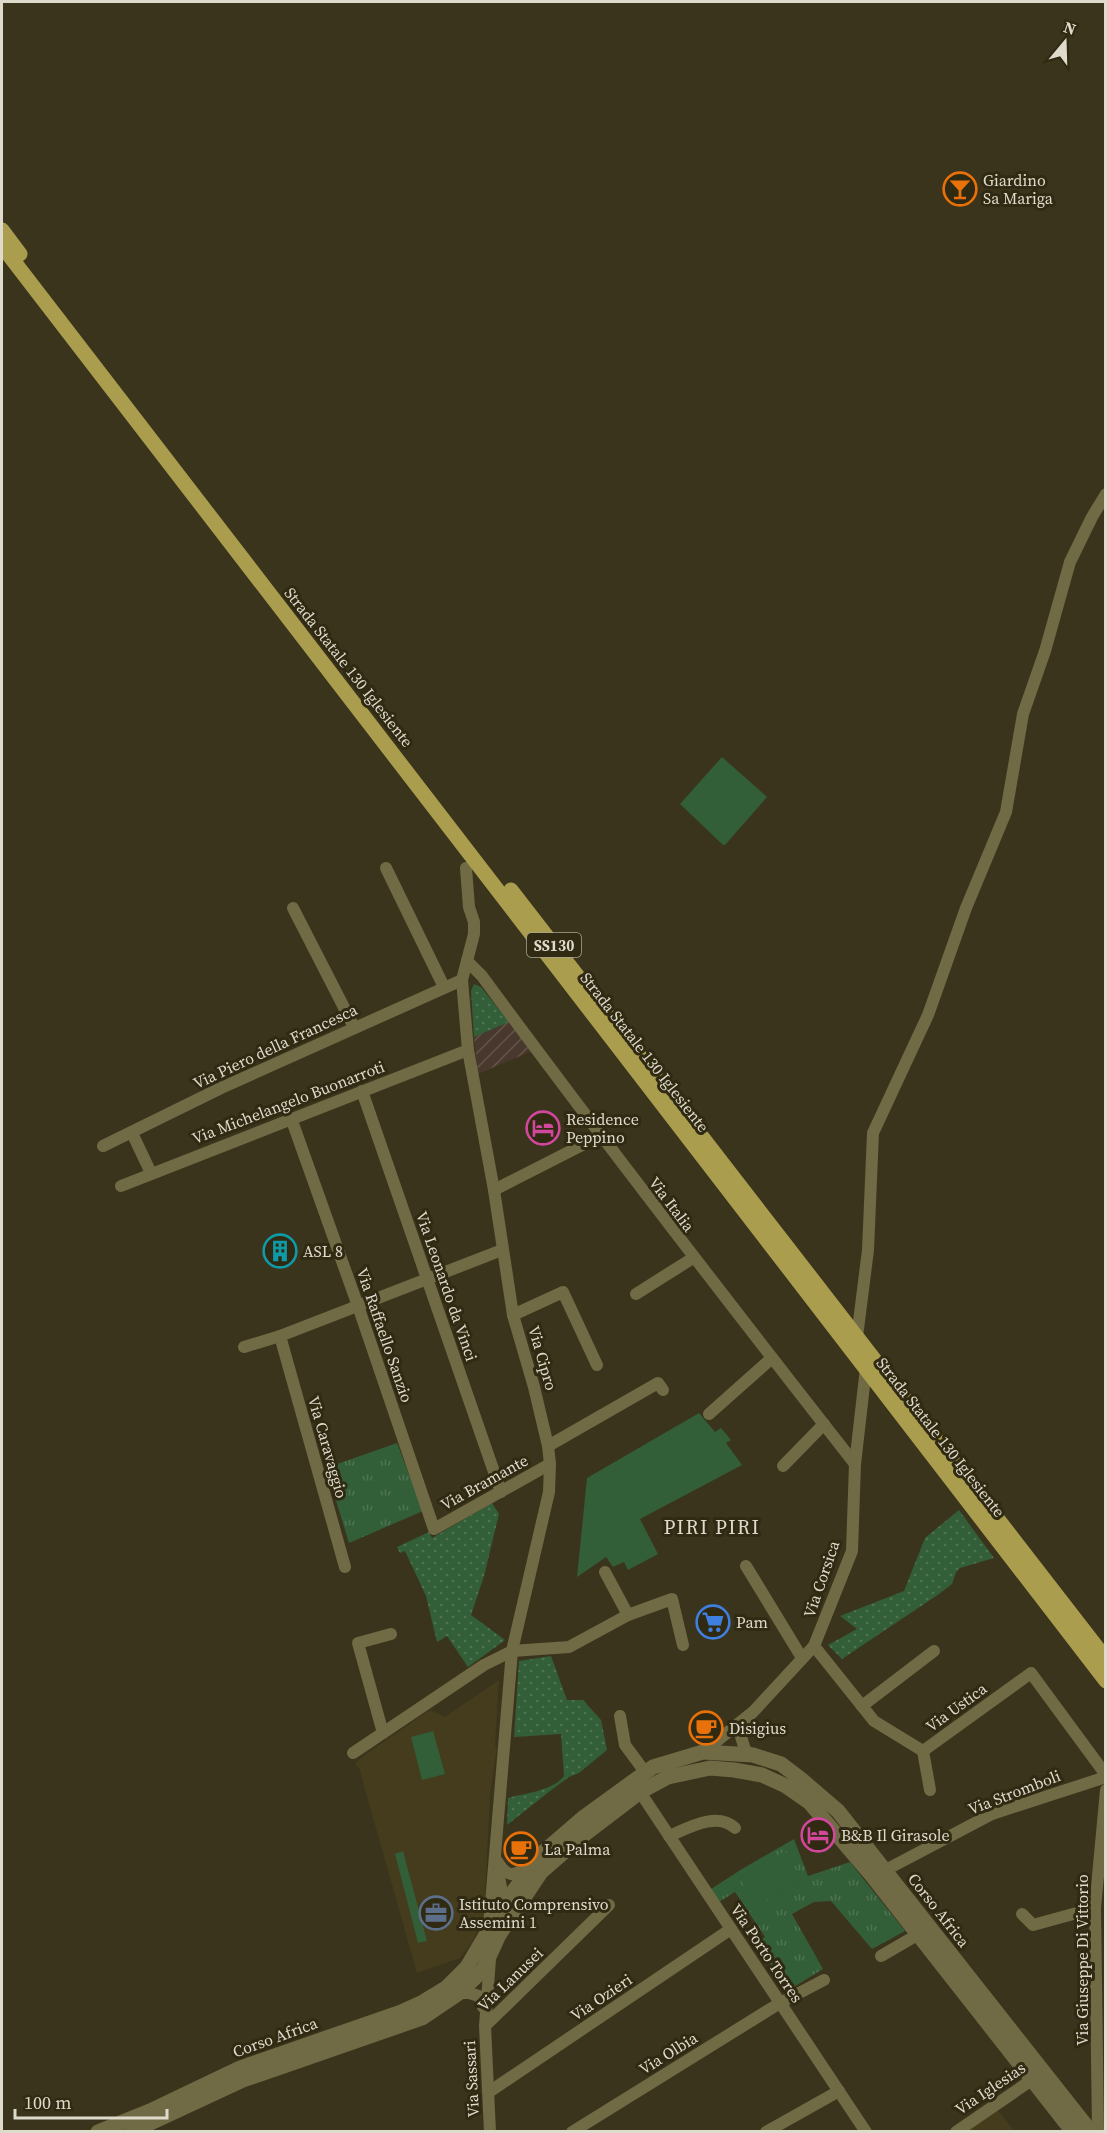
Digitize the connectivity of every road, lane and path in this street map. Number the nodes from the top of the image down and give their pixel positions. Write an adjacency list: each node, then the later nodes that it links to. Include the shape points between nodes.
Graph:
1 (2, 230): 27 (main road, Strada Statale 130 Iglesiente / SS130)
2 (2, 246): 31 (main road, Strada Statale 130 Iglesiente / SS130)
3 (1106, 494): 27 (street, via 1071,562 1023,714 1006,812 928,1015 873,1133 868,1250)
4 (386, 868): 9 (street)
5 (466, 868): 7 (street, Via Cipro, via 474,922)
6 (293, 908): 10 (street)
7 (467, 961): 8 (street, Via Cipro); 15 (street, Via Italia)
8 (462, 980): 9 (street, Via Piero della Francesca); 11 (street, Via Cipro)
9 (444, 987): 10 (street, Via Piero della Francesca)
10 (354, 1027): 14 (street, Via Piero della Francesca)
11 (468, 1050): 12 (street, Via Michelangelo Buonarroti); 19 (street, Via Cipro)
12 (362, 1091): 13 (street, Via Michelangelo Buonarroti); 22 (street, Via Leonardo da Vinci)
13 (291, 1118): 17 (street, Via Michelangelo Buonarroti); 24 (street, Via Raffaello Sanzio)
14 (132, 1133): 16 (street, Via Piero della Francesca); 17 (street)
15 (600, 1136): 19 (street); 21 (street, Via Italia)
16 (103, 1146)
17 (151, 1173): 18 (street, Via Michelangelo Buonarroti)
18 (121, 1186)
19 (494, 1190): 20 (street, Via Cipro)
20 (502, 1250): 22 (street); 25 (street, Via Cipro)
21 (693, 1258): 23 (street); 29 (street, Via Italia)
22 (427, 1279): 24 (street); 39 (street, Via Leonardo da Vinci)
23 (636, 1294)
24 (358, 1306): 26 (street); 40 (street, Via Raffaello Sanzio)
25 (513, 1314): 30 (street, via 563,1292); 35 (street, Via Cipro)
26 (280, 1336): 28 (street); 42 (street, Via Caravaggio)
27 (857, 1337): 51 (main road, Strada Statale 130 Iglesiente / SS130)
28 (244, 1347)
29 (772, 1358): 33 (street); 34 (street, Via Italia)
30 (597, 1365)
31 (866, 1368): 37 (street, Via Corsica); 52 (main road, Strada Statale 130 Iglesiente / SS130)
32 (663, 1390): 35 (street, via 658,1383)
33 (709, 1414)
34 (824, 1424): 37 (street, Via Italia); 38 (street)
35 (548, 1446): 36 (street, Via Cipro)
36 (550, 1464): 39 (street, Via Bramante); 48 (street, Via Cipro, via 549,1492)
37 (855, 1464): 47 (street, Via Corsica, via 852,1551)
38 (783, 1466)
39 (501, 1492): 40 (street, Via Bramante)
40 (434, 1529)
41 (746, 1566): 50 (street)
42 (345, 1567)
43 (605, 1572): 44 (street)
44 (628, 1615): 46 (street, via 672,1599); 48 (street, via 569,1647)
45 (392, 1634): 56 (street, via 358,1643)
46 (683, 1645)
47 (814, 1646): 50 (street, Via Corsica); 53 (street, Via Ustica)
48 (512, 1651): 56 (street, via 484,1665); 72 (street, Via Cipro)
49 (934, 1651): 53 (street)
50 (802, 1658): 54 (street, Via Corsica)
51 (1106, 1659)
52 (1106, 1681)
53 (862, 1706): 58 (street, Via Ustica, via 874,1721)
54 (753, 1712): 57 (street); 59 (street, Via Corsica)
55 (620, 1716): 64 (street, via 625,1744)
56 (382, 1733): 60 (street)
57 (740, 1733): 61 (street); 62 (street, via 745,1750)
58 (923, 1751): 65 (street, Via Ustica, via 1031,1673); 66 (street)
59 (703, 1752): 61 (street, Corso Africa); 64 (street, Corso Africa)
60 (353, 1753)
61 (730, 1753): 62 (street, Corso Africa); 63 (street, Corso Africa)
62 (753, 1755): 73 (street, Corso Africa, via 781,1764 838,1811)
63 (713, 1768): 68 (street, Corso Africa, via 668,1778); 73 (street, Corso Africa, via 756,1774 786,1786 810,1802)
64 (645, 1772): 71 (street, Corso Africa)
65 (1106, 1776): 73 (street, Via Stromboli, via 993,1814)
66 (930, 1790)
67 (1106, 1790): 76 (street, Via Giuseppe Di Vittorio)
68 (640, 1792): 70 (street, Via Porto Torres); 80 (street, Corso Africa, via 541,1872)
69 (735, 1828): 70 (street, via 718,1820)
70 (669, 1836): 78 (street, Via Porto Torres)
71 (540, 1855): 72 (street, via 518,1874 509,1875); 74 (street, Corso Africa)
72 (495, 1858): 74 (street, Via Cipro); 80 (street, Via Cipro)
73 (879, 1874): 79 (street, Corso Africa)
74 (504, 1904): 80 (street, Corso Africa)
75 (609, 1905): 87 (street, Via Lanusei)
76 (1095, 1908): 77 (street, via 1033,1924); 100 (street, Via Giuseppe Di Vittorio)
77 (1022, 1914)
78 (731, 1929): 85 (street, Via Porto Torres); 90 (street, Via Ozieri)
79 (924, 1931): 81 (street); 88 (street, Corso Africa)
80 (490, 1936): 82 (street, Corso Africa); 82 (street, Corso Africa, via 467,1967)
81 (881, 1956)
82 (477, 1970): 84 (street, Corso Africa); 86 (street, Via Sassari); 87 (street, Via Sassari); 91 (street, Corso Africa, via 423,2002 240,2068)
83 (824, 1980): 85 (street, Via Olbia)
84 (459, 1993): 86 (street, via 479,1996); 92 (street, Corso Africa, via 422,2018 243,2080)
85 (780, 2003): 89 (street, Via Porto Torres); 94 (street, Via Olbia)
86 (483, 2007): 87 (street, Via Sassari)
87 (485, 2026): 90 (street, Via Sassari)
88 (1037, 2076): 97 (street, Via Iglesias); 98 (street, Corso Africa); 99 (street, Corso Africa)
89 (839, 2091): 95 (street); 96 (street, Via Porto Torres)
90 (489, 2092): 93 (street, Via Sassari)
91 (98, 2132)
92 (131, 2132)
93 (490, 2132)
94 (572, 2132)
95 (766, 2132)
96 (866, 2132)
97 (956, 2132)
98 (1073, 2132)
99 (1091, 2132)
100 (1098, 2132)

